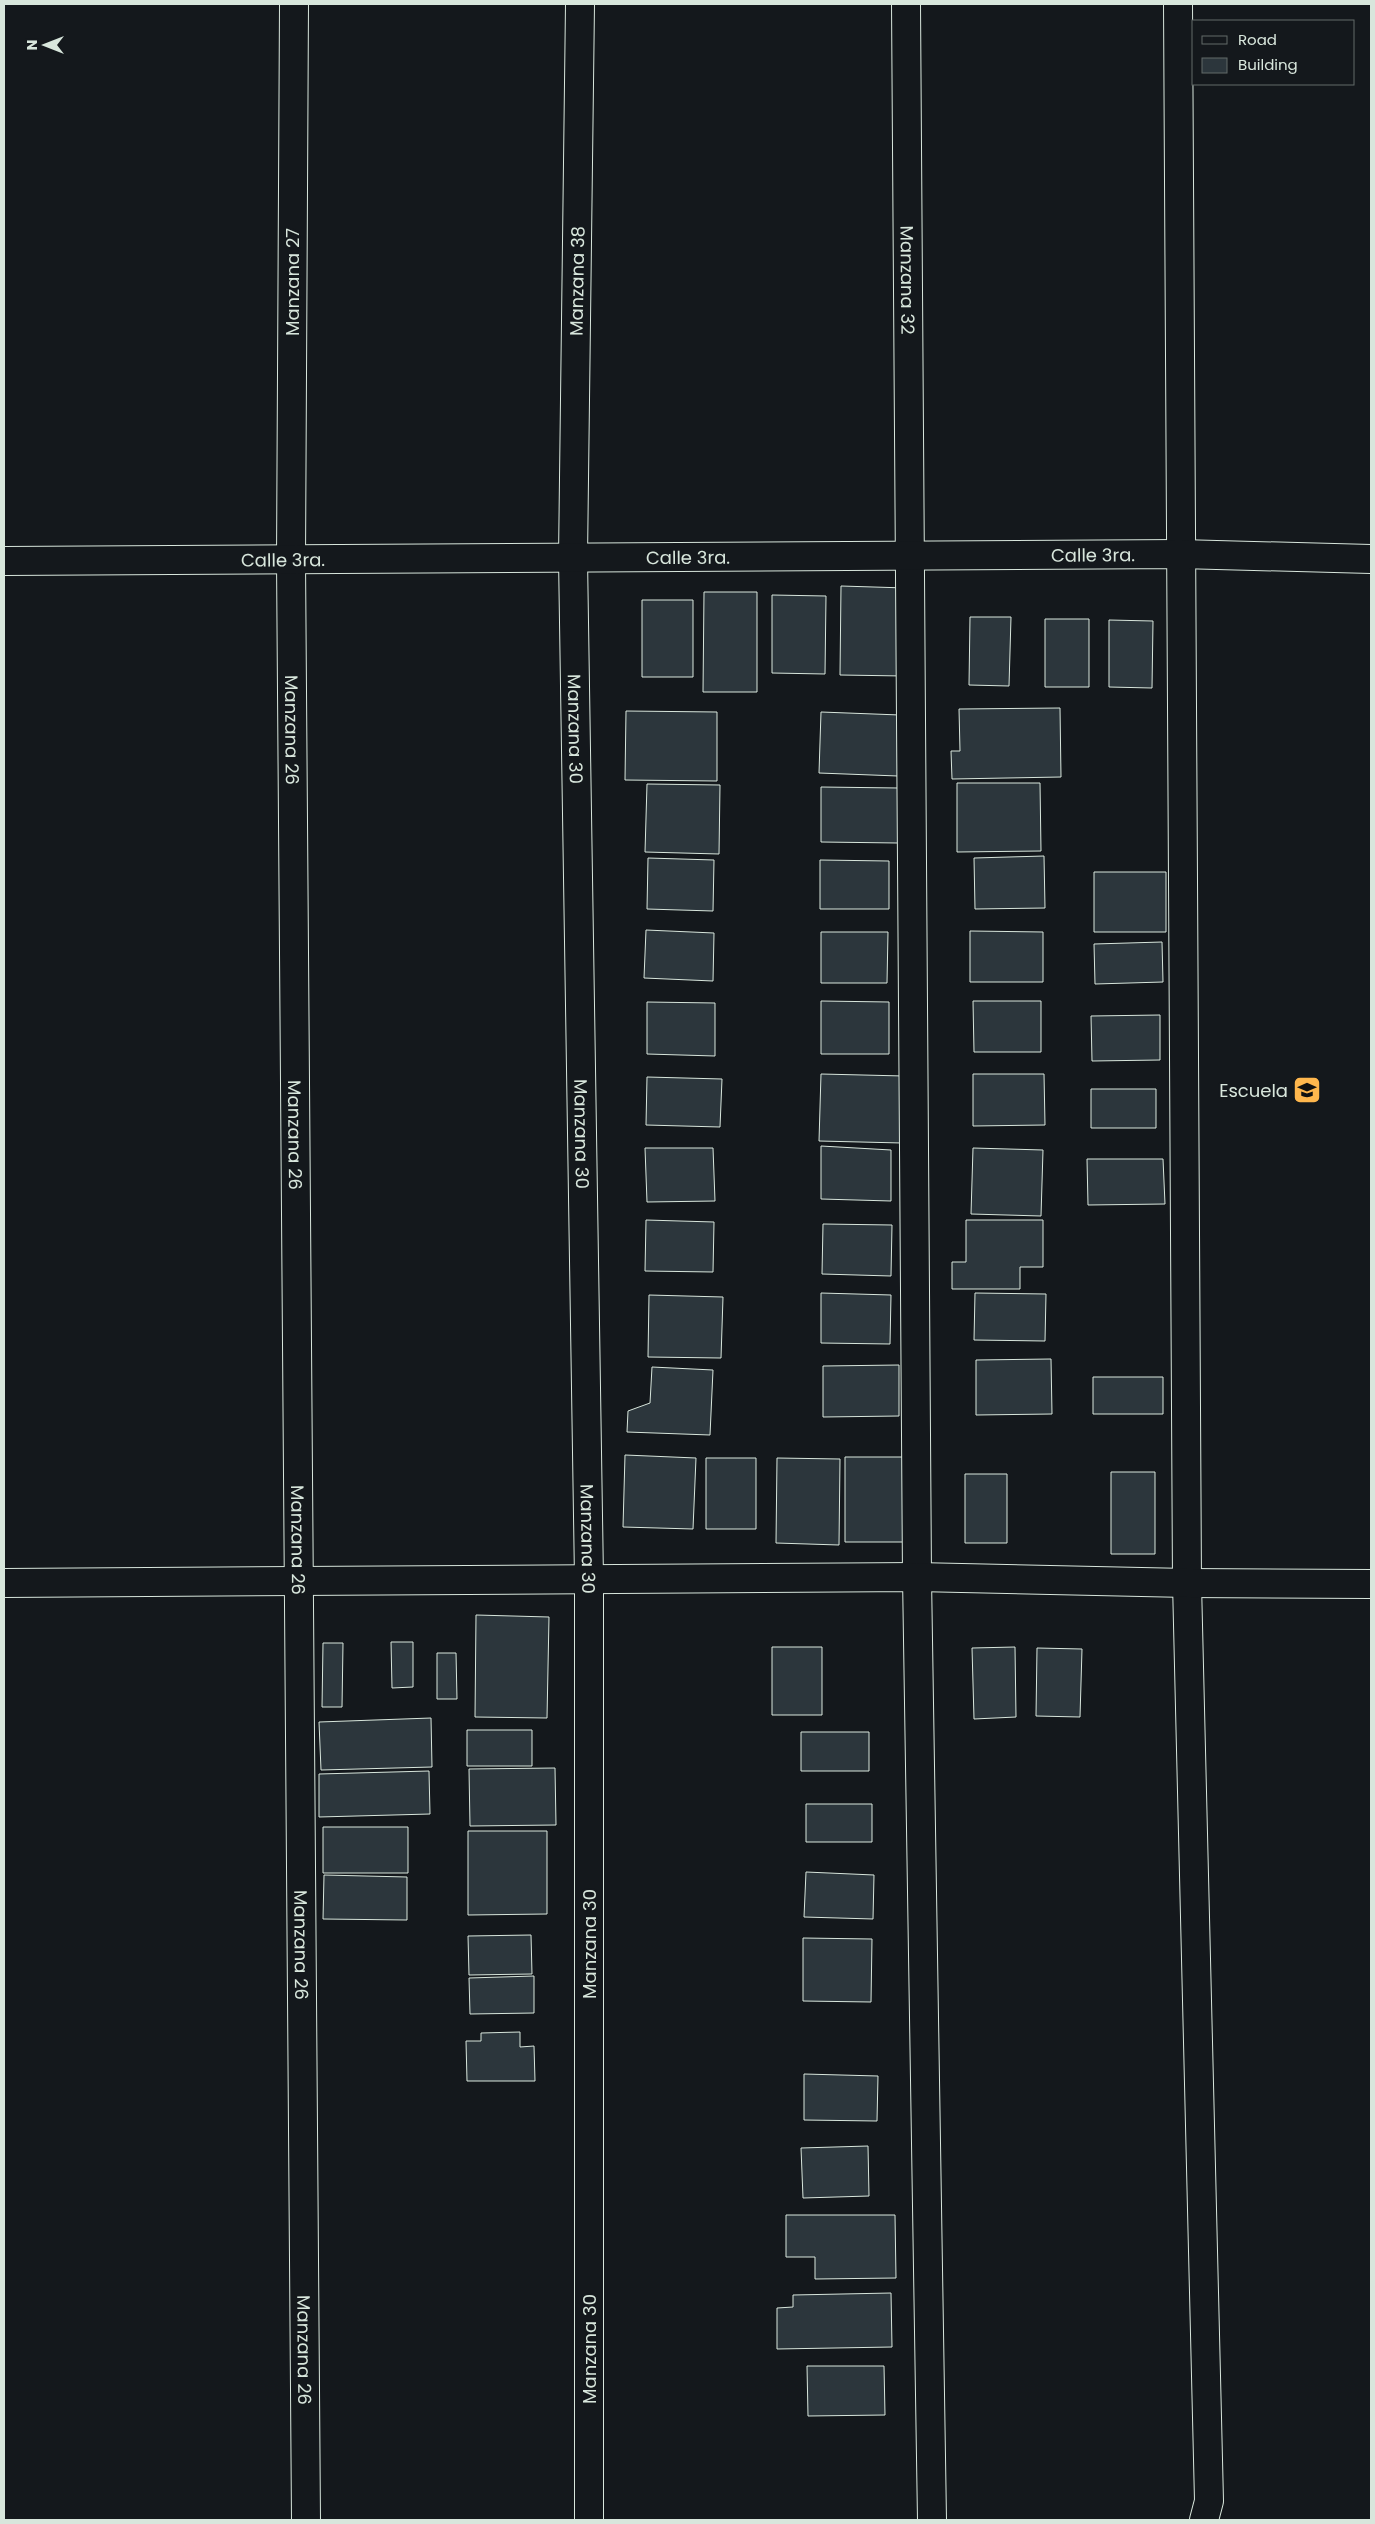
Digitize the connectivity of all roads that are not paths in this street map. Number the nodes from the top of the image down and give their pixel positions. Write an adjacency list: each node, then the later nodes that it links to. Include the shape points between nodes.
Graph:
1 (294, 4): 9 (street, Manzana 27)
2 (580, 4): 7 (street, Manzana 38)
3 (906, 4): 6 (street, Manzana 32)
4 (1178, 4): 5 (street)
5 (1180, 554): 6 (street, Calle 3ra.); 8 (street, Calle 3ra.); 15 (street)
6 (911, 556): 7 (street, Calle 3ra.); 11 (street, Manzana 32)
7 (573, 558): 9 (street, Calle 3ra.); 12 (street, Manzana 30)
8 (1371, 559)
9 (291, 560): 10 (street, Calle 3ra.); 13 (street, Manzana 26)
10 (4, 561)
11 (917, 1577): 12 (street); 15 (street); 19 (street, Manzana 32)
12 (589, 1579): 13 (street); 18 (street, Manzana 30)
13 (300, 1581): 14 (street); 17 (street, Manzana 26)
14 (4, 1583)
15 (1187, 1583): 16 (street); 20 (street, via 1209,2491)
16 (1371, 1584)
17 (306, 2520)
18 (589, 2520)
19 (932, 2520)
20 (1204, 2520)

